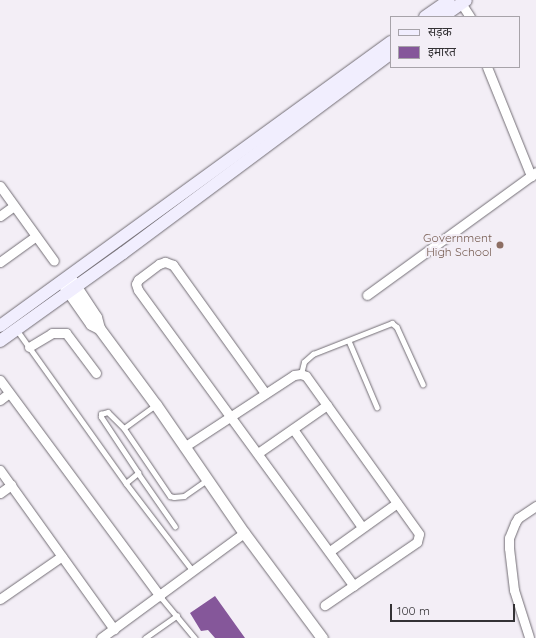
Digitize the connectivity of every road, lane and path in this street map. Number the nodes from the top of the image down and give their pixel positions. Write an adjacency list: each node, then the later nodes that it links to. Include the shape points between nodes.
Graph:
1 (449, 0): 3 (main road)
2 (464, 2): 4 (main road); 5 (street)
3 (426, 16)
4 (443, 16)
5 (470, 16)
6 (390, 43): 16 (main road)
7 (390, 54): 17 (main road)
8 (487, 68): 9 (street)
9 (533, 174): 18 (street)
10 (0, 186): 11 (street)
11 (14, 206): 12 (street); 13 (street)
12 (0, 216)
13 (36, 236): 14 (street); 15 (street)
14 (54, 261)
15 (0, 262)
16 (65, 278): 17 (street); 19 (main road)
17 (73, 290): 20 (main road); 31 (street, via 96,317 99,328)
18 (367, 295)
19 (0, 326)
20 (16, 329): 22 (main road); 23 (lane)
21 (349, 340): 25 (lane, via 308,358); 27 (lane, via 392,323 397,327); 33 (lane)
22 (0, 341)
23 (29, 347): 24 (street, via 52,334 66,334); 42 (lane)
24 (96, 373)
25 (300, 374): 29 (street); 32 (street, via 306,376)
26 (0, 380): 28 (street)
27 (423, 384)
28 (9, 393): 30 (street); 54 (street)
29 (265, 393): 34 (street); 34 (street, via 173,265 165,262 159,264 137,282 138,290)
30 (0, 400)
31 (156, 405): 35 (lane); 37 (street)
32 (327, 405): 36 (street); 45 (street)
33 (377, 407)
34 (230, 417): 37 (street); 38 (street)
35 (124, 428): 40 (lane, via 108,412 101,414 102,420); 41 (lane, via 170,496 184,496)
36 (293, 429): 38 (street); 48 (street)
37 (184, 447): 41 (street)
38 (258, 453): 50 (street)
39 (0, 470): 43 (street)
40 (138, 473): 42 (lane); 47 (lane)
41 (207, 480): 49 (street)
42 (126, 483): 52 (lane)
43 (11, 485): 44 (street); 51 (street)
44 (0, 493)
45 (397, 503): 48 (street); 53 (street, via 416,528 419,539)
46 (536, 506): 59 (street, via 515,523 509,538 514,590)
47 (175, 526)
48 (362, 527): 50 (street)
49 (244, 534): 52 (street); 63 (street)
50 (330, 551): 53 (street)
51 (62, 556): 55 (street); 58 (street)
52 (193, 571): 54 (street)
53 (354, 586): 56 (street)
54 (160, 596): 57 (lane); 58 (street)
55 (0, 599)
56 (325, 605)
57 (177, 616): 61 (lane); 62 (lane)
58 (114, 629): 60 (street)
59 (530, 636)
60 (101, 638)
61 (145, 638)
62 (194, 638)
63 (322, 638)

